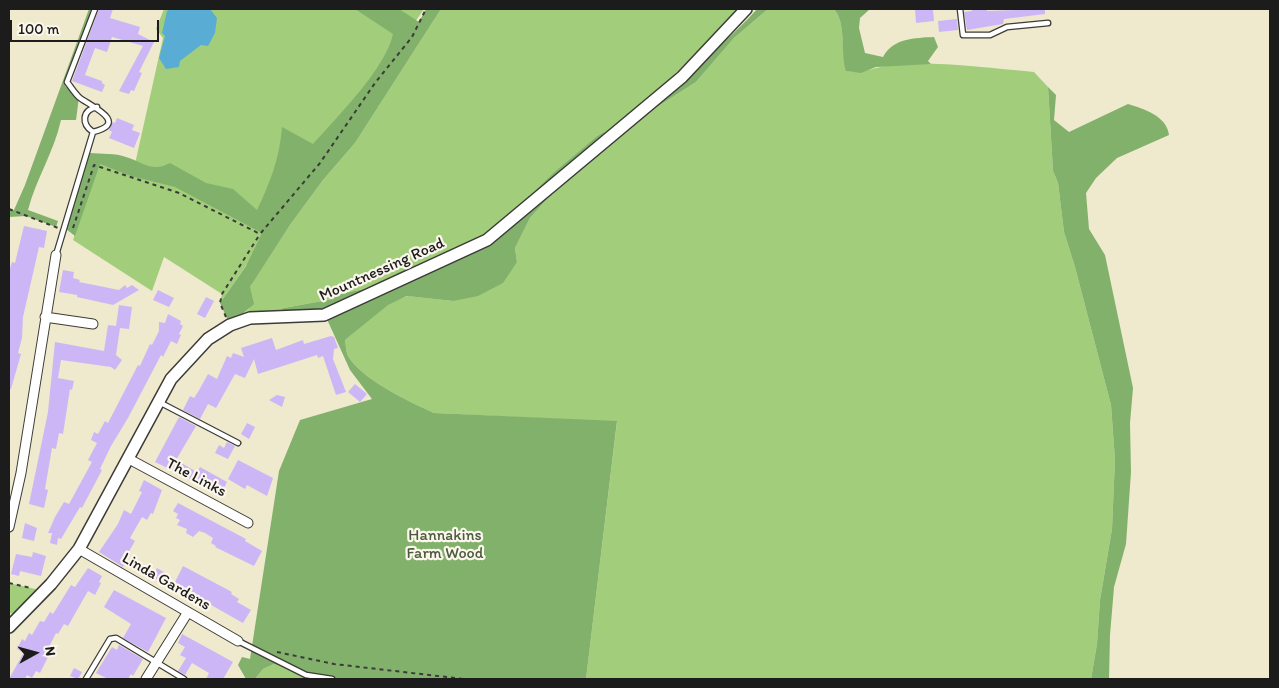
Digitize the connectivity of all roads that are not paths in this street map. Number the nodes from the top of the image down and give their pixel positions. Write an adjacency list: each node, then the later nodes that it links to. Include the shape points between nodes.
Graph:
1 (95, 9): 5 (lane, via 67,82 79,97)
2 (746, 9): 10 (street, Mountnessing Road, via 682,77 488,240 324,315 250,318 230,325 208,339 190,357)
3 (960, 9): 4 (lane, via 963,35 990,35 1007,27)
4 (1048, 23)
5 (97, 107): 6 (lane, via 85,114 84,121); 6 (lane, via 107,116 106,124 102,130)
6 (93, 132): 7 (lane)
7 (56, 255): 8 (street)
8 (45, 316): 9 (street); 14 (street)
9 (92, 324)
10 (158, 401): 11 (lane); 12 (street, Mountnessing Road)
11 (238, 443)
12 (129, 459): 13 (street, The Links); 15 (street, Mountnessing Road)
13 (248, 523)
14 (9, 527)
15 (79, 549): 16 (street, Linda Gardens); 17 (street, Mountnessing Road)
16 (188, 612): 18 (street, Linda Gardens); 19 (street)
17 (9, 627)
18 (238, 642): 23 (lane, via 306,675)
19 (156, 663): 20 (lane, via 116,638 110,639); 21 (street); 22 (lane)
20 (86, 679)
21 (146, 679)
22 (184, 679)
23 (332, 679)

